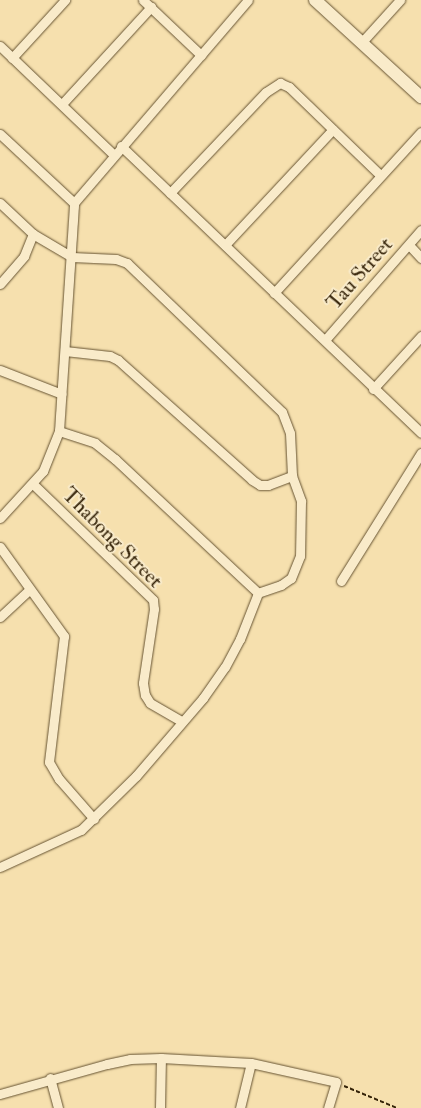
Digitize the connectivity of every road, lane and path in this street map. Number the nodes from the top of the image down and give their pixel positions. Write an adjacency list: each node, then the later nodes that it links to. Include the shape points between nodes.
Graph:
1 (64, 0): 10 (street)
2 (143, 0): 6 (street)
3 (248, 0): 9 (street)
4 (315, 0): 7 (street)
5 (400, 0): 7 (street)
6 (151, 7): 9 (street); 12 (street)
7 (362, 42): 11 (street)
8 (0, 46): 10 (street)
9 (201, 55): 16 (street)
10 (12, 58): 12 (street)
11 (421, 97)
12 (62, 104): 17 (street)
13 (333, 129): 18 (street); 19 (street, via 289,87 275,84); 24 (street)
14 (421, 132): 18 (street)
15 (0, 134): 21 (street)
16 (121, 146): 17 (street); 19 (street)
17 (114, 155): 21 (street)
18 (380, 175): 29 (street)
19 (170, 193): 24 (street)
20 (0, 203): 23 (street)
21 (74, 203): 26 (street)
22 (421, 230): 25 (street, Tau Street)
23 (33, 234): 26 (street); 28 (street, via 24,256)
24 (226, 245): 29 (street)
25 (409, 245): 27 (street); 31 (street, Tau Street)
26 (72, 257): 32 (street); 39 (street, via 116,259 127,263 282,412 290,433)
27 (421, 258)
28 (0, 284)
29 (274, 293): 31 (street)
30 (421, 336): 34 (street)
31 (325, 340): 34 (street)
32 (65, 352): 35 (street); 39 (street, via 103,355 118,360 260,485)
33 (0, 370): 35 (street)
34 (373, 389): 37 (street)
35 (62, 394): 36 (street)
36 (59, 431): 40 (street, via 48,462); 45 (street, via 95,443 110,454)
37 (421, 434)
38 (421, 453): 43 (street)
39 (292, 476): 45 (street, via 302,501 300,556 288,580)
40 (33, 484): 41 (street); 47 (street, Thabong Street, via 153,600 143,689 150,703)
41 (0, 518)
42 (0, 547): 44 (street)
43 (341, 581)
44 (29, 590): 46 (street); 48 (street, via 64,636 49,762 59,779)
45 (258, 593): 47 (street, via 244,632 225,667)
46 (0, 617)
47 (181, 722): 48 (street, via 136,776)
48 (94, 819): 49 (street, via 73,835)
49 (0, 867)
50 (161, 1058): 51 (street); 52 (street, via 130,1059); 56 (street)
51 (251, 1063): 53 (street); 57 (street)
52 (50, 1078): 54 (street); 55 (street)
53 (336, 1082): 58 (street); 59 (path)
54 (0, 1094)
55 (58, 1108)
56 (160, 1108)
57 (240, 1108)
58 (328, 1108)
59 (397, 1108)

